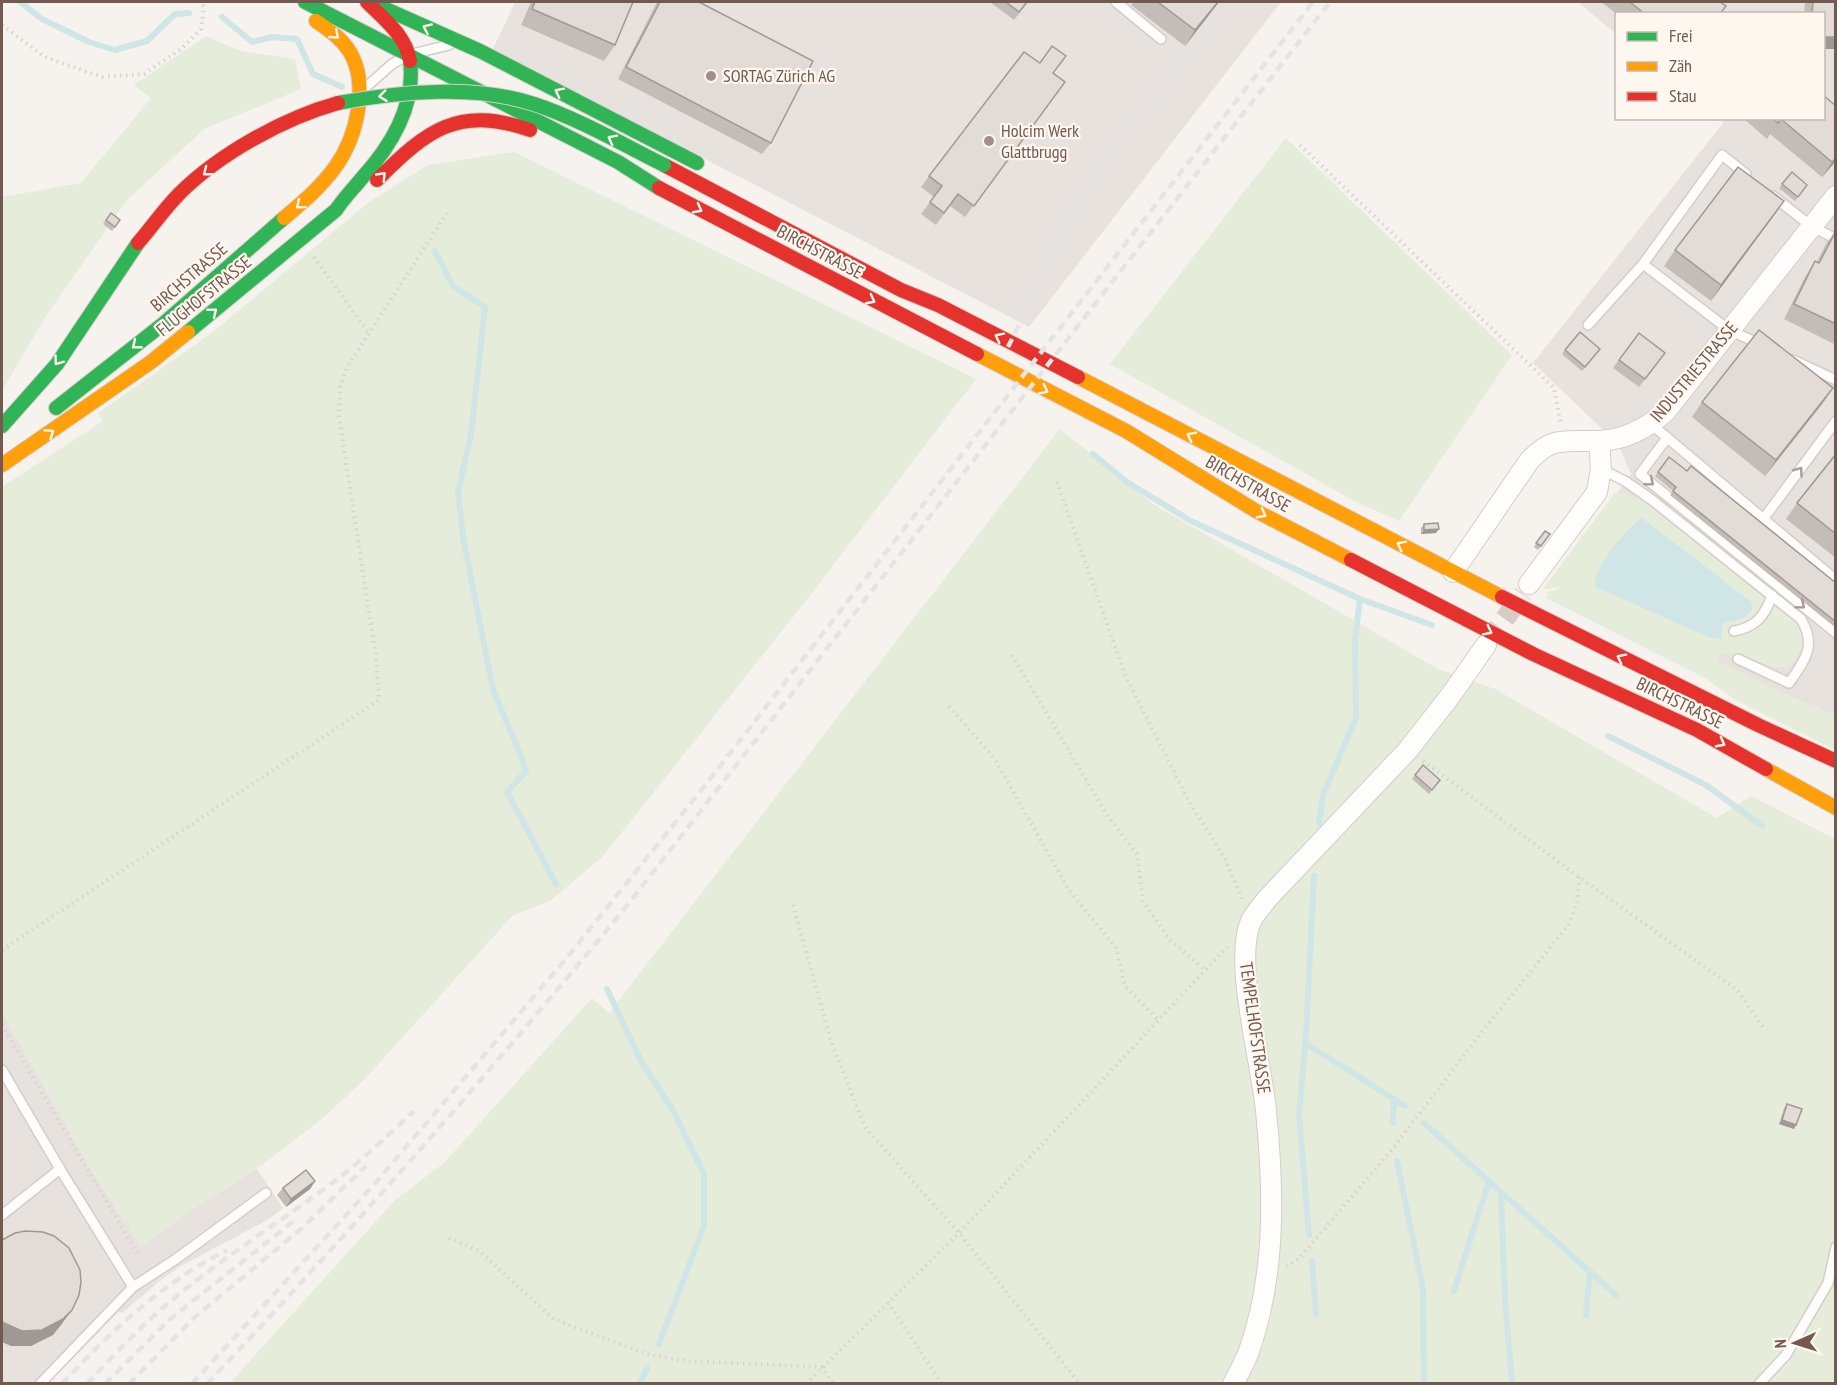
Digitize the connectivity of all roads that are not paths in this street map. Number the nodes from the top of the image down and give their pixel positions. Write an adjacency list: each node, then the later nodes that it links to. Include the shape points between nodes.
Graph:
1 (369, 2): 5 (main road, one-way to 1); 6 (main road, via 397,31)
2 (1116, 2): 4 (lane)
3 (298, 3): 6 (main road, BIRCHSTRASSE); 7 (main road, BIRCHSTRASSE, one-way to 7, via 343,42 358,76)
4 (1161, 39)
5 (461, 43): 6 (lane); 8 (main road, one-way to 5)
6 (409, 55): 7 (lane, via 392,64); 9 (main road, BIRCHSTRASSE, via 618,162); 13 (main road, via 411,84 403,117 378,158)
7 (358, 96): 24 (main road, BIRCHSTRASSE, one-way to 24, via 356,121 341,158 312,194 163,324)
8 (705, 168)
9 (647, 182): 13 (main road, BIRCHSTRASSE, one-way to 9, via 356,202 422,139 471,120 526,128); 35 (main road, BIRCHSTRASSE, one-way to 35, via 1126,431 1256,511)
10 (1758, 184): 17 (lane, via 1722,155)
11 (1766, 191): 14 (lane)
12 (1836, 196): 14 (street, INDUSTRIESTRASSE)
13 (336, 210): 30 (main road, FLUGHOFSTRASSE, one-way to 13, via 151,362)
14 (1811, 226): 15 (lane); 20 (street, INDUSTRIESTRASSE)
15 (1836, 239)
16 (866, 256): 18 (main road, BIRCHSTRASSE)
17 (1643, 264): 19 (lane); 20 (lane)
18 (938, 305): 27 (main road, BIRCHSTRASSE, one-way to 27, bridge, via 901,290 592,129 534,104 488,95 383,95 335,104 289,121 240,148 179,194 138,243 57,364); 35 (main road, BIRCHSTRASSE, one-way to 18)
19 (1588, 325)
20 (1729, 330): 21 (lane); 26 (street, INDUSTRIESTRASSE, via 1665,412)
21 (1772, 350)
22 (1782, 355): 23 (lane)
23 (1836, 380)
24 (47, 414)
25 (1836, 421): 32 (lane, one-way to 25)
26 (1651, 424): 28 (lane); 29 (street, INDUSTRIESTRASSE, via 1626,436)
27 (2, 426)
28 (1667, 438): 32 (lane); 38 (lane, one-way to 38, via 1640,474)
29 (1599, 441): 31 (street); 35 (street, INDUSTRIESTRASSE, via 1564,440 1538,451)
30 (2, 465)
31 (1601, 470): 34 (street, via 1597,492); 36 (lane, via 1652,500)
32 (1764, 518): 33 (lane)
33 (1836, 580)
34 (1529, 584)
35 (1445, 588): 41 (main road, BIRCHSTRASSE, one-way to 35, via 1642,668); 42 (main road, BIRCHSTRASSE, one-way to 42, via 1556,665 1696,730)
36 (1772, 595): 37 (lane, via 1762,618); 40 (lane, via 1806,628 1809,649 1805,659 1789,683)
37 (1734, 631)
38 (1836, 633)
39 (1486, 645): 50 (street, TEMPELHOFSTRASSE, via 1408,750 1267,899 1251,921 1244,952 1267,1121 1271,1214 1268,1275 1260,1314 1249,1352)
40 (1738, 659)
41 (1836, 761)
42 (1836, 808)
43 (2, 1070): 44 (lane)
44 (60, 1169): 46 (lane); 48 (lane)
45 (266, 1193): 48 (lane)
46 (2, 1215)
47 (1836, 1247): 51 (lane, via 1828,1282 1786,1355)
48 (133, 1287): 49 (lane)
49 (40, 1383)
50 (1233, 1383)
51 (1759, 1383)

